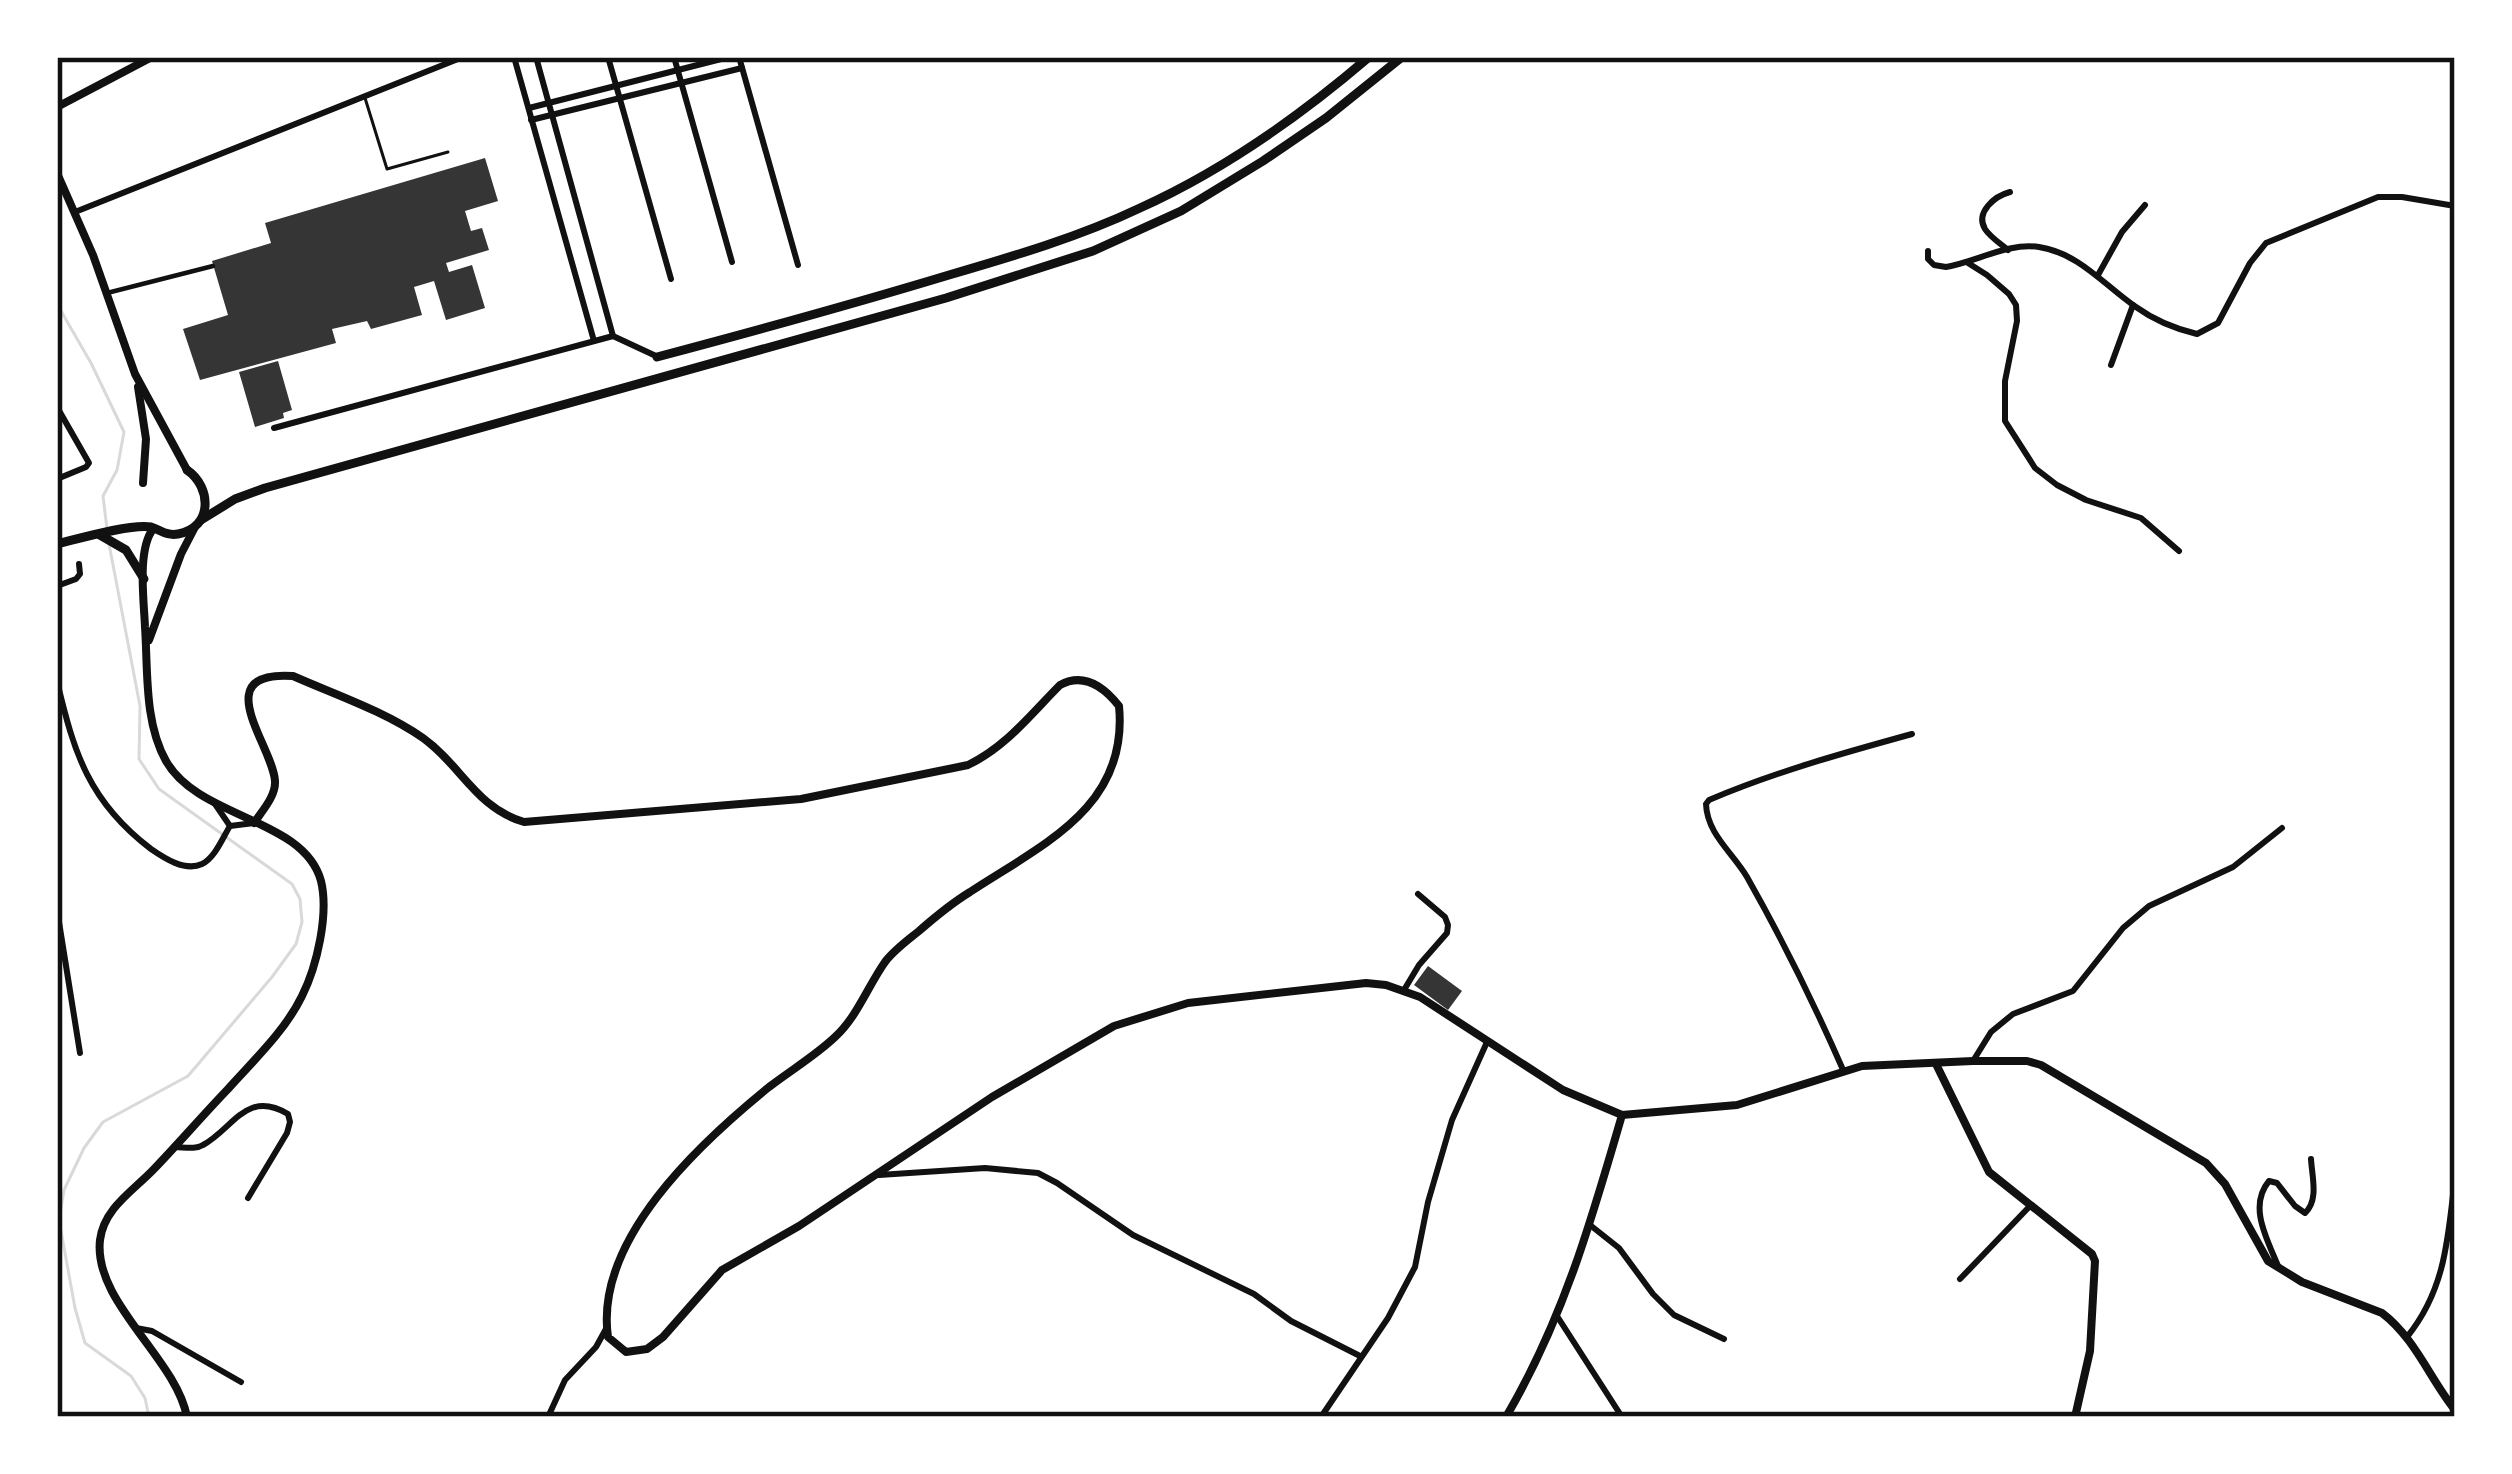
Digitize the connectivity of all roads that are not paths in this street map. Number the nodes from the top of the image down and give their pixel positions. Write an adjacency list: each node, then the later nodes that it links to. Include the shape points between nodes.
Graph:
1 (152, 57): 18 (street)
2 (463, 57): 15 (street)
3 (514, 57): 19 (street)
4 (536, 57): 17 (street)
5 (608, 57): 14 (street)
6 (674, 57): 12 (street)
7 (729, 57): 12 (street)
8 (739, 57): 11 (street)
9 (1369, 57): 40 (highway, via 1267,137 1118,218 986,265)
10 (1402, 57): 48 (highway, via 1263,161 1165,220 1093,251 265,488)
11 (742, 68): 13 (street); 32 (street)
12 (678, 70): 13 (street); 14 (street)
13 (682, 83): 16 (street); 30 (street)
14 (616, 86): 16 (street); 17 (street)
15 (364, 97): 22 (lane, via 387,169); 27 (street)
16 (620, 98): 20 (street); 35 (street)
17 (549, 103): 19 (street); 20 (street)
18 (57, 107)
19 (528, 109): 21 (street)
20 (552, 115): 21 (street); 38 (street)
21 (531, 120): 39 (street)
22 (448, 152)
23 (57, 173): 27 (street)
24 (2010, 191): 28 (street, via 1993,199 1982,224)
25 (2145, 205): 34 (street)
26 (2455, 206): 37 (street, via 2378,197 2266,244 2218,323 2197,334)
27 (76, 212): 36 (street)
28 (2008, 250): 31 (street); 34 (street, via 2056,251)
29 (1928, 251): 31 (street, via 1934,266)
30 (732, 262)
31 (1968, 263): 52 (street, via 2016,305 2005,421 2035,469 2086,500 2141,518)
32 (798, 265)
33 (213, 266): 36 (street)
34 (2098, 275): 37 (street)
35 (671, 280)
36 (106, 293): 42 (street)
37 (2133, 305): 41 (street)
38 (613, 336): 39 (street); 40 (street)
39 (593, 341): 44 (street)
40 (658, 357)
41 (2111, 365)
42 (135, 374): 45 (street); 47 (street, via 146,439)
43 (57, 407): 46 (street, via 89,463)
44 (274, 428)
45 (187, 470): 48 (highway, via 206,494)
46 (57, 479)
47 (143, 483)
48 (198, 523): 49 (highway, via 181,534); 56 (street)
49 (152, 528): 50 (highway); 54 (street)
50 (95, 533): 51 (highway); 54 (highway, via 126,550)
51 (57, 544)
52 (2179, 551)
53 (79, 564): 55 (street, via 80,574)
54 (144, 579): 56 (street)
55 (57, 586)
56 (146, 648): 59 (street, via 167,763)
57 (57, 681): 61 (street, via 78,756 122,825 177,864 202,864)
58 (1912, 734): 73 (street, via 1816,760 1706,804 1714,834 1745,874)
59 (215, 803): 60 (street); 61 (street)
60 (254, 823): 61 (street); 75 (street, via 295,842 314,866 322,930 295,1007); 86 (street, via 275,776 248,707 256,684 275,674 406,727 486,803 524,823 801,799 968,765 1007,741 1069,680 1096,684 1119,706 1111,769 1071,825 888,957 837,1036 723,1126 652,1204 612,1274)
61 (229, 827)
62 (2282, 828): 71 (street, via 2233,867 2149,906 2073,991 2013,1014)
63 (1418, 894): 68 (street, via 1445,917 1447,933)
64 (59, 922): 65 (street)
65 (62, 966): 66 (street)
66 (68, 975): 67 (street); 70 (street)
67 (57, 976)
68 (1404, 990): 69 (street); 77 (street, via 1366,983 1188,1003 1114,1026)
69 (1487, 1042): 74 (street, via 1563,1090); 89 (street, via 1452,1120 1415,1267)
70 (80, 1053)
71 (1973, 1061): 72 (street); 82 (street, via 2041,1065 2206,1163)
72 (1936, 1064): 73 (street); 80 (street, via 1989,1172)
73 (1844, 1072): 74 (street, via 1737,1105)
74 (1622, 1115): 81 (street)
75 (174, 1147): 79 (street, via 202,1146 262,1106 288,1114 287,1133); 85 (street, via 104,1222 100,1259)
76 (2311, 1159): 82 (street, via 2314,1198 2305,1213 2277,1183 2262,1191 2261,1227)
77 (876, 1175): 86 (street, via 722,1270 647,1349 626,1352); 89 (street, via 1038,1173 1133,1235)
78 (2455, 1177): 87 (street, via 2440,1277)
79 (248, 1198)
80 (2030, 1206): 83 (street); 97 (street, via 2095,1261 2090,1351)
81 (1591, 1225): 84 (street); 88 (street, via 1674,1315)
82 (2279, 1269): 87 (street, via 2382,1313)
83 (1960, 1279)
84 (1557, 1316): 95 (street); 96 (street)
85 (136, 1328): 90 (street); 92 (street, via 180,1392)
86 (607, 1328): 93 (street)
87 (2407, 1337): 91 (street)
88 (1724, 1339)
89 (1360, 1357): 94 (street)
90 (241, 1382)
91 (2455, 1410)
92 (187, 1417)
93 (548, 1417)
94 (1321, 1417)
95 (1506, 1417)
96 (1622, 1417)
97 (2075, 1417)

